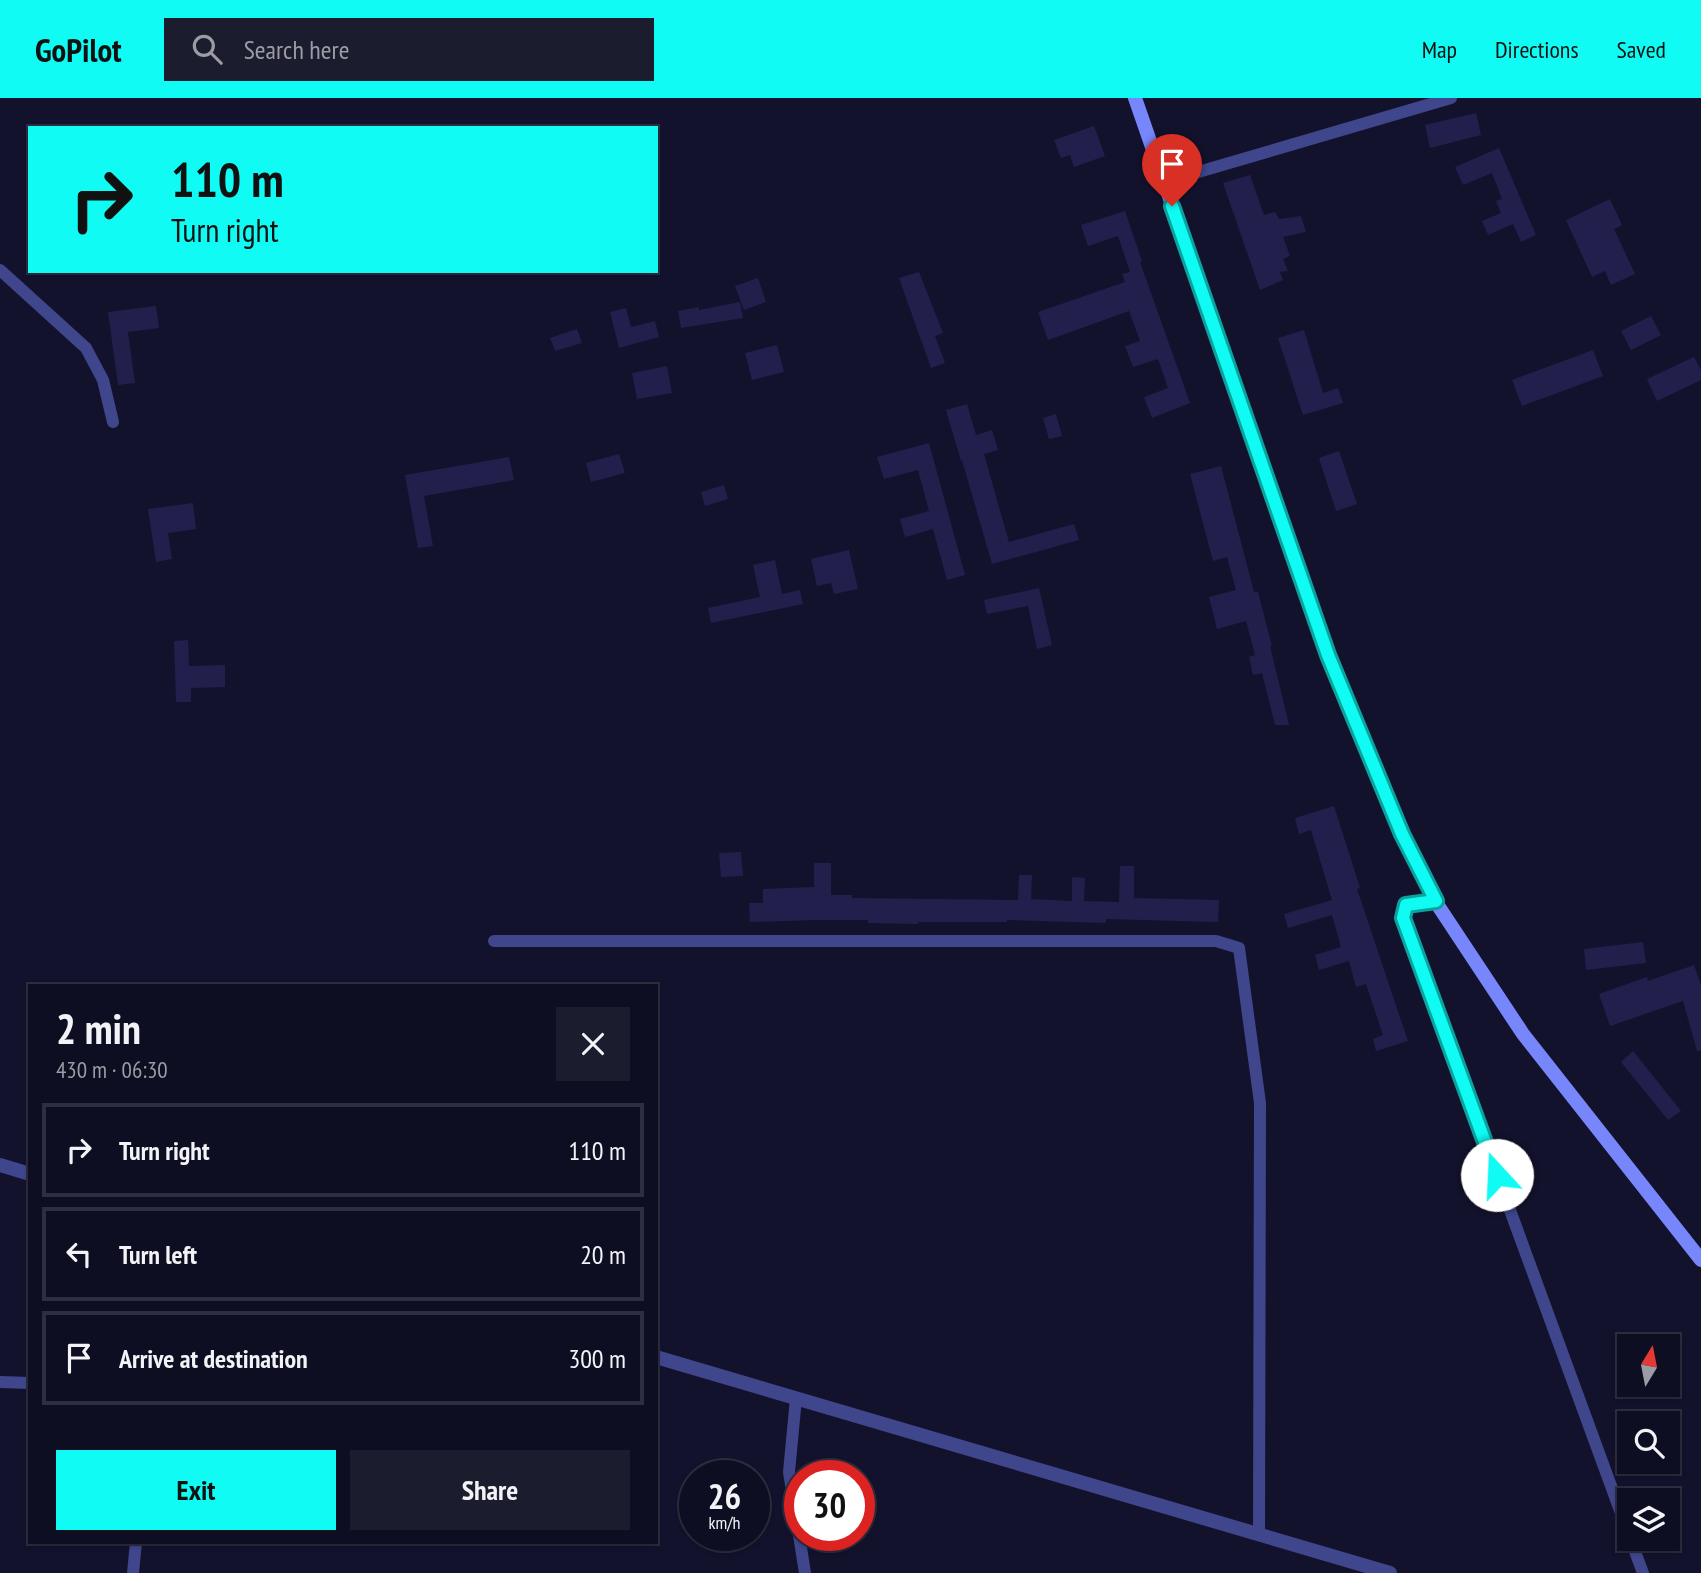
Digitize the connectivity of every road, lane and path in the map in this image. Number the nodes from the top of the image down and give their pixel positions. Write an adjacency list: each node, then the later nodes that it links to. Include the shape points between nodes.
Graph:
1 (1135, 98): 3 (main road)
2 (1451, 98): 3 (street)
3 (1164, 182): 6 (main road, via 1328,655 1402,834)
4 (0, 270): 5 (street, via 86,348 103,380)
5 (113, 422)
6 (1436, 901): 10 (main road, via 1523,1034); 15 (street, via 1406,905 1403,918)
7 (494, 941): 16 (street, via 1216,941 1239,948 1260,1103)
8 (0, 1166): 9 (street)
9 (28, 1173)
10 (1701, 1260)
11 (658, 1358): 14 (street)
12 (0, 1382): 13 (street)
13 (28, 1383)
14 (796, 1398): 16 (street); 20 (street, via 789,1472)
15 (1617, 1502)
16 (1259, 1534): 21 (street)
17 (136, 1544): 19 (street)
18 (1635, 1551): 22 (street)
19 (132, 1573)
20 (805, 1573)
21 (1390, 1573)
22 (1643, 1573)

